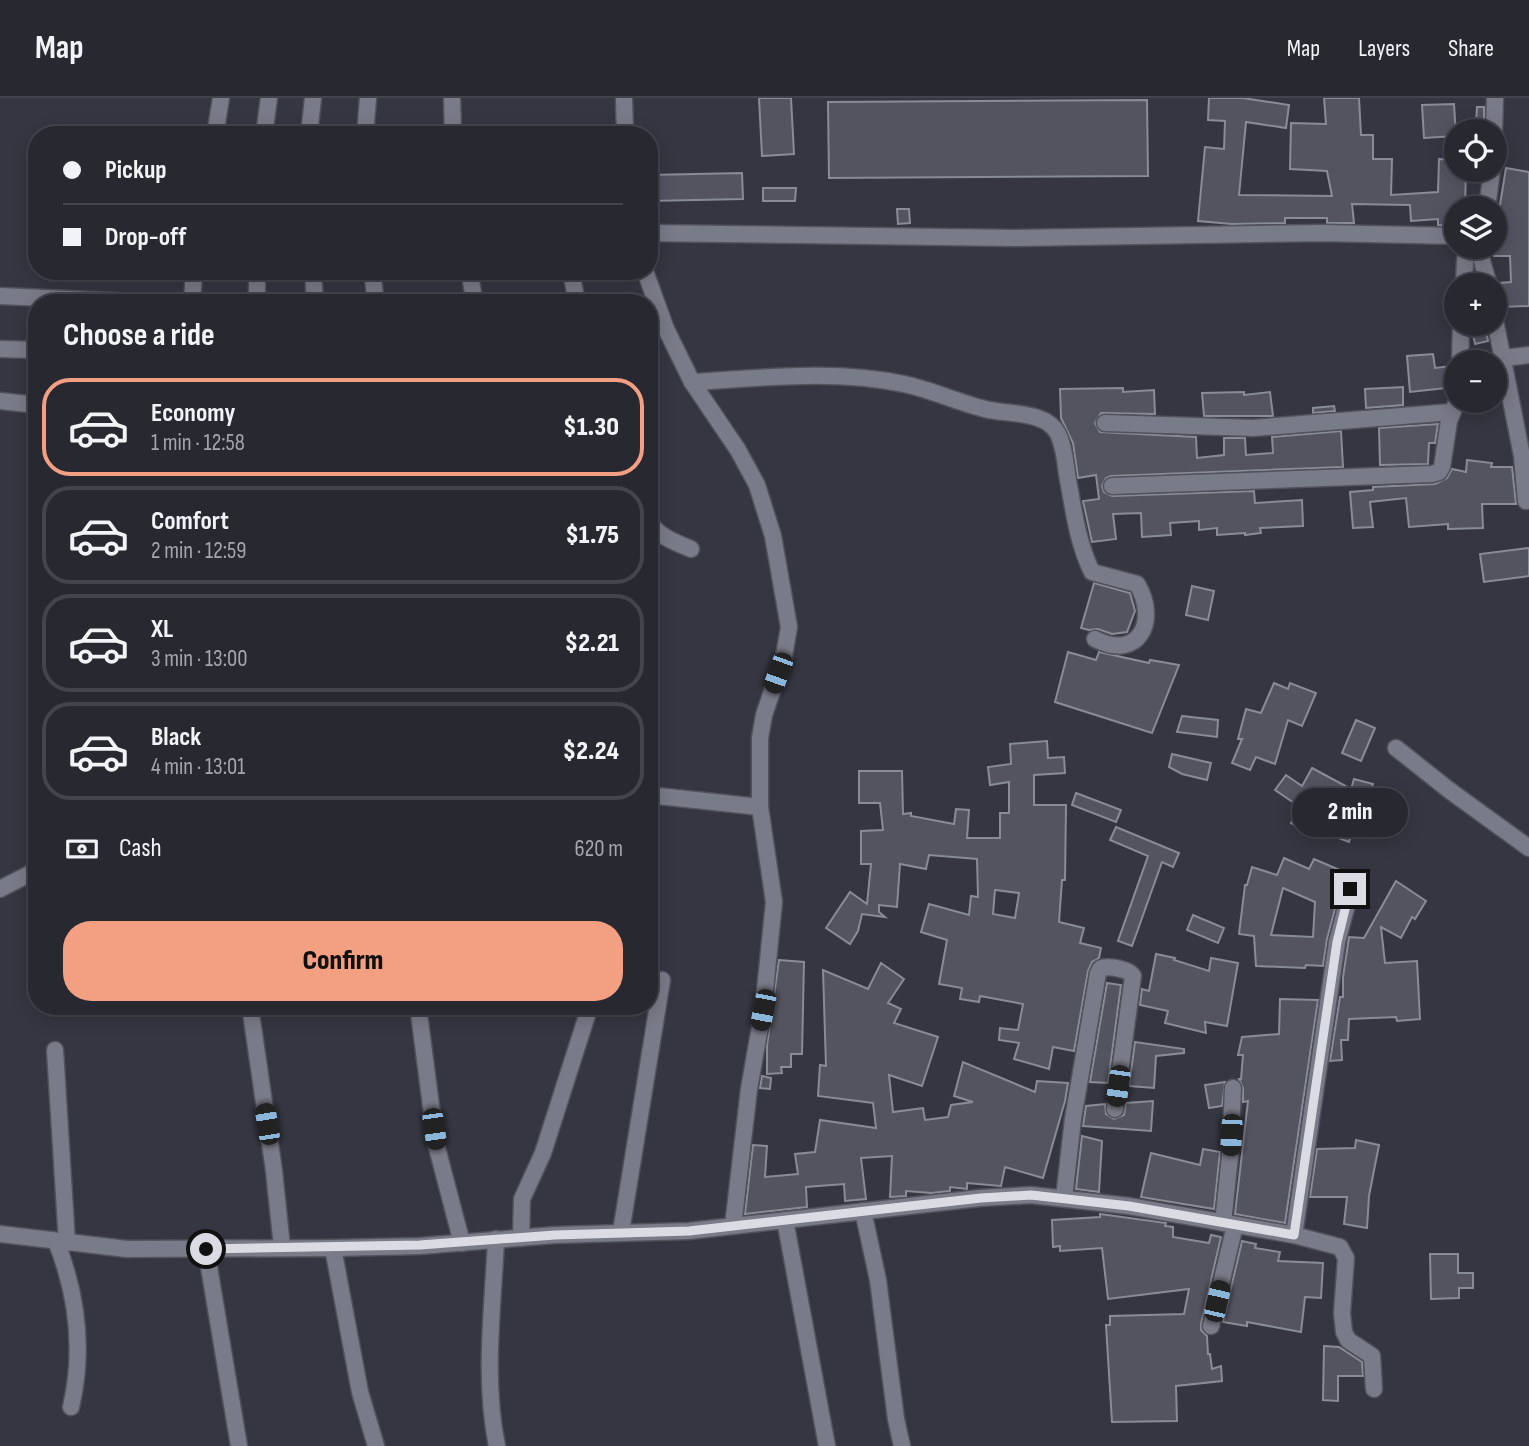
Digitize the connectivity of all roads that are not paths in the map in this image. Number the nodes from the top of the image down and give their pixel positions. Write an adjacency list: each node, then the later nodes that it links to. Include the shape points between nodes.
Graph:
1 (221, 98): 9 (street)
2 (269, 98): 10 (street)
3 (313, 98): 11 (street)
4 (368, 98): 12 (street)
5 (452, 98): 13 (street)
6 (624, 98): 14 (street)
7 (1495, 98): 8 (street)
8 (1494, 119)
9 (216, 126)
10 (265, 126)
11 (310, 126)
12 (366, 126)
13 (453, 126)
14 (625, 126)
15 (658, 233): 16 (street, via 1013,238)
16 (1444, 236)
17 (0, 296): 18 (street)
18 (28, 297)
19 (658, 307): 25 (street)
20 (0, 349): 21 (street)
21 (28, 350)
22 (1529, 355): 23 (street)
23 (1507, 358)
24 (1507, 374): 32 (street)
25 (692, 382): 35 (street, via 874,379 987,410 1041,418 1057,431 1092,572 1137,584 1145,597 1147,612 1139,637 1121,647); 38 (street, via 757,485 773,536 789,626 760,738)
26 (0, 401): 27 (street)
27 (28, 404)
28 (1444, 407): 30 (street, via 1253,428)
29 (1453, 413): 31 (street, via 1442,467 1432,474)
30 (1105, 423)
31 (1112, 486)
32 (1527, 501)
33 (658, 533): 34 (street)
34 (691, 549)
35 (1095, 639)
36 (1396, 748): 39 (street)
37 (658, 796): 38 (street)
38 (760, 807): 56 (street, via 774,902)
39 (1529, 848)
40 (28, 875): 41 (street)
41 (0, 889)
42 (1350, 889): 59 (street, via 1337,942)
43 (662, 980): 44 (street)
44 (658, 1005)
45 (251, 1015): 64 (street)
46 (419, 1015): 63 (street, via 436,1144)
47 (587, 1015): 60 (street, via 543,1153 522,1199)
48 (656, 1015): 57 (street)
49 (55, 1050): 62 (street)
50 (1233, 1088): 55 (street)
51 (1115, 1110): 52 (street, via 1133,976 1105,967 1098,972 1081,1064)
52 (1063, 1198): 53 (street, via 981,1198); 55 (street)
53 (863, 1211): 54 (street); 74 (street, via 878,1280)
54 (785, 1220): 56 (street); 73 (street)
55 (1229, 1224): 59 (street); 67 (street)
56 (733, 1226): 57 (street)
57 (621, 1232): 60 (street)
58 (0, 1234): 62 (street)
59 (1294, 1235): 68 (street, via 1340,1247 1346,1258 1344,1332 1372,1356)
60 (521, 1238): 61 (street)
61 (496, 1239): 63 (street); 72 (street, via 490,1383)
62 (61, 1242): 66 (street, via 127,1249); 69 (street, via 78,1344)
63 (462, 1243): 65 (street)
64 (282, 1247): 65 (street); 66 (street)
65 (334, 1248): 71 (street, via 360,1392)
66 (206, 1249): 70 (street)
67 (1211, 1326)
68 (1374, 1388)
69 (71, 1407)
70 (239, 1446)
71 (376, 1446)
72 (497, 1446)
73 (827, 1446)
74 (902, 1446)

